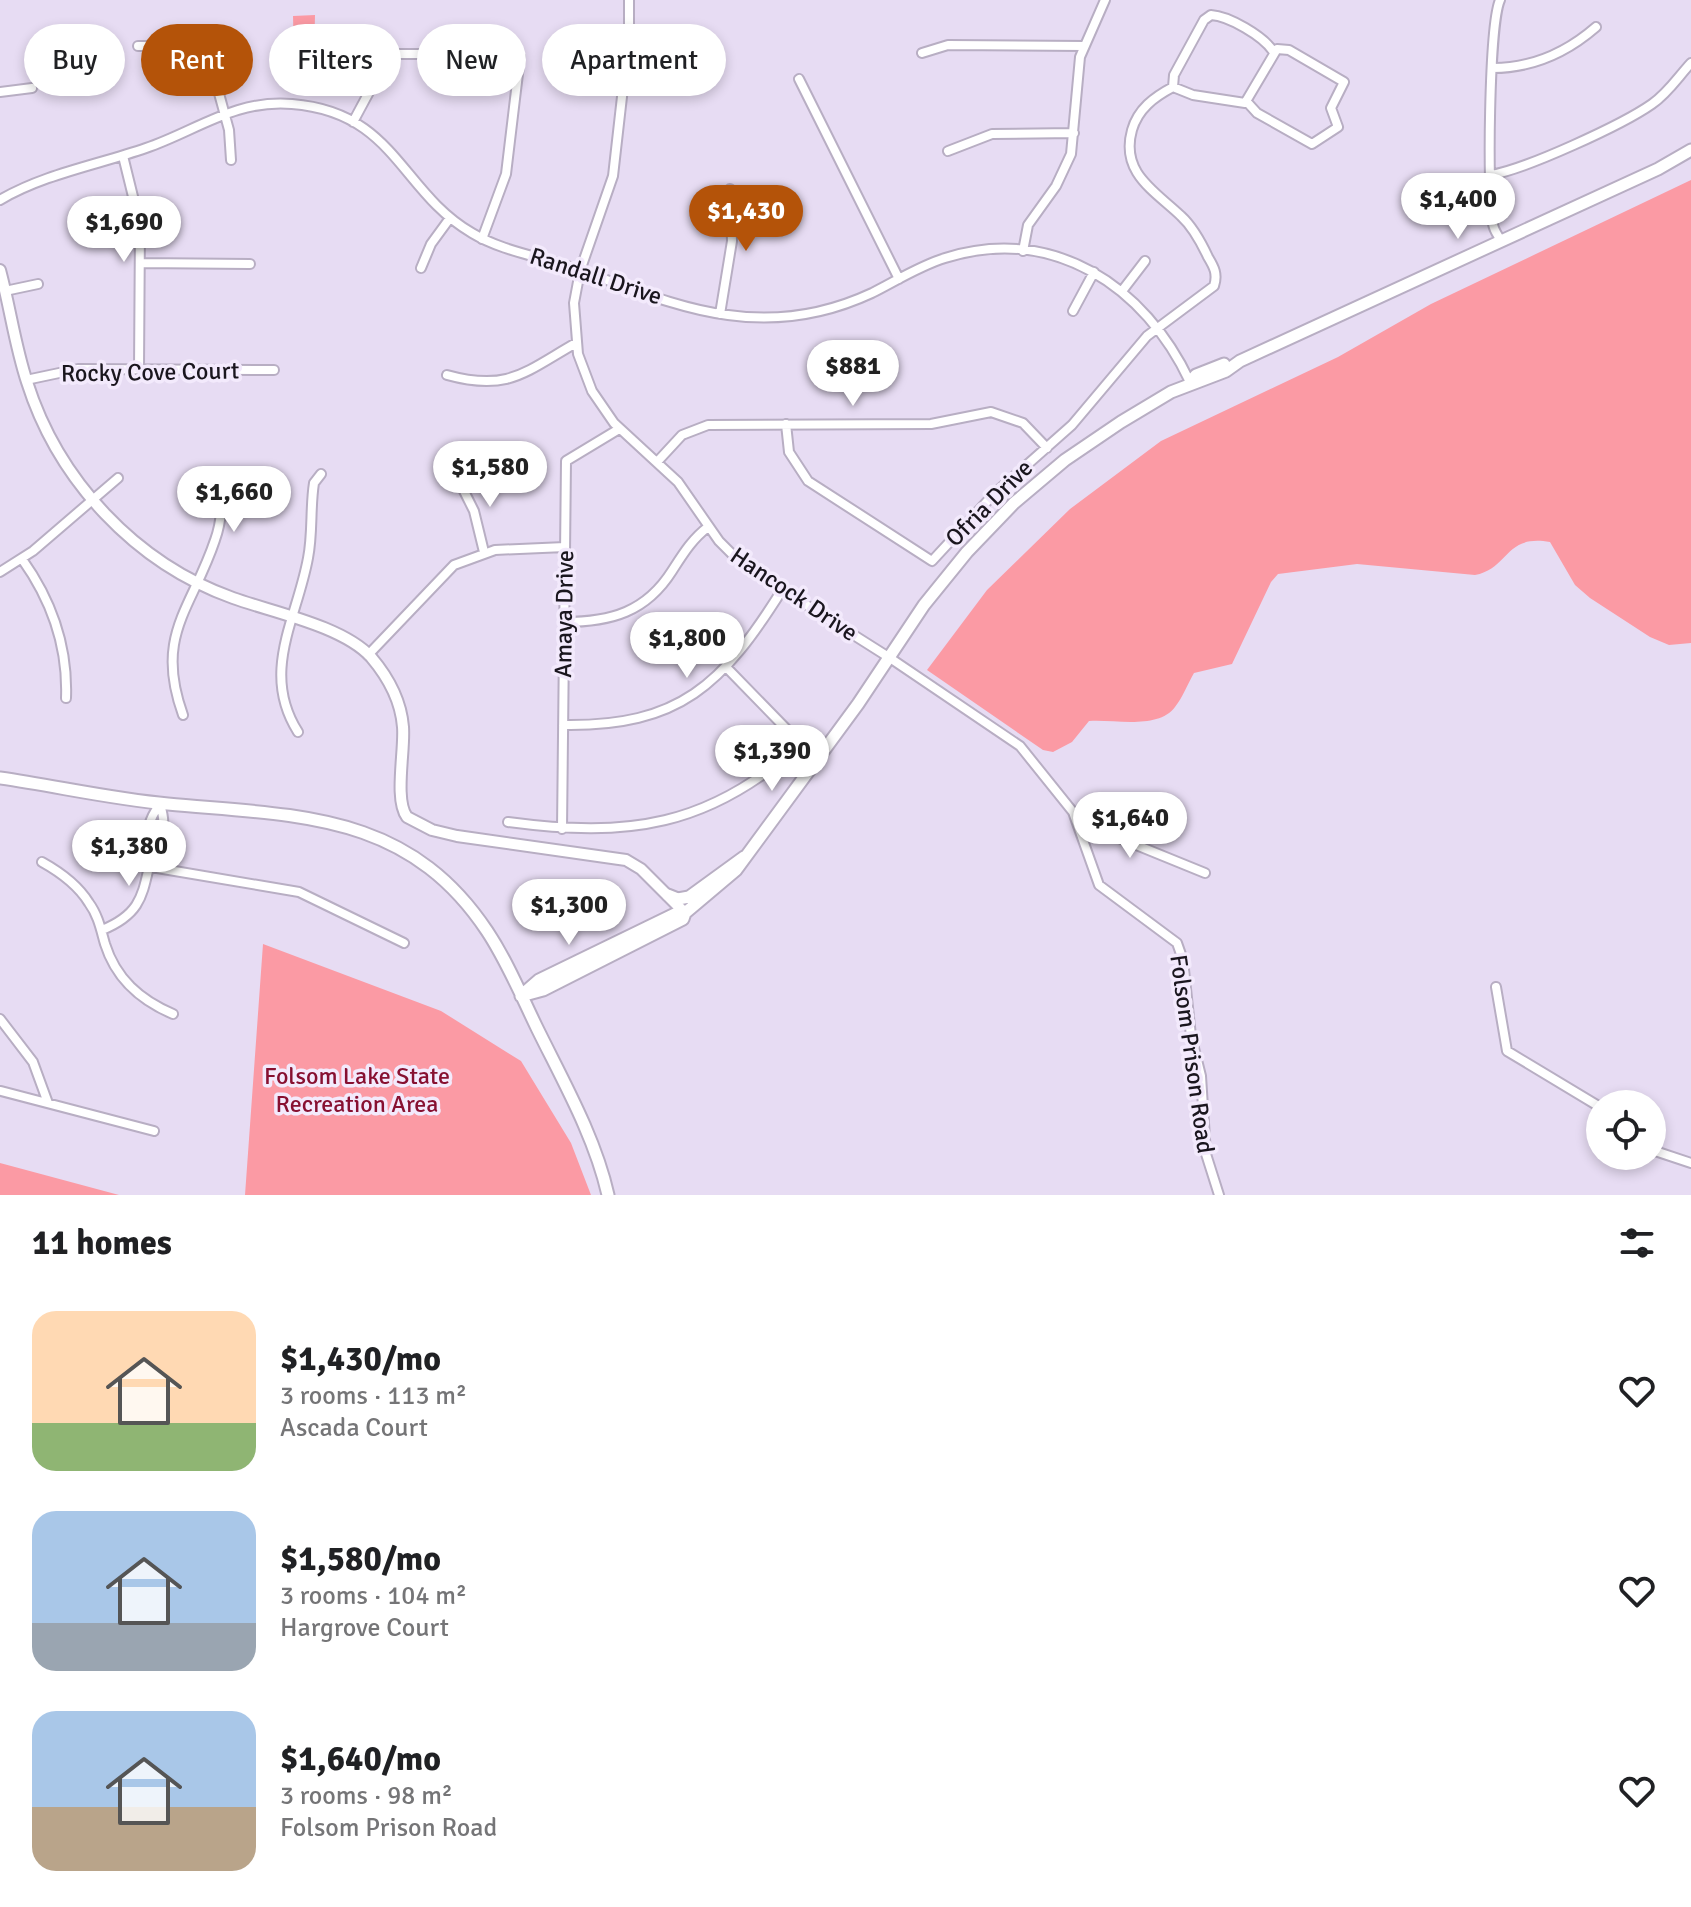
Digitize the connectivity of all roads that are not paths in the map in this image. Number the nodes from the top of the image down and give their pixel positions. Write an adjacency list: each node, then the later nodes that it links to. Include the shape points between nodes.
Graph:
1 (629, 0): 4 (street, Hancock Drive)
2 (1105, 0): 7 (street)
3 (1500, 0): 11 (street, via 1494,18)
4 (629, 24)
5 (1596, 27): 11 (street, via 1545,59)
6 (138, 46): 18 (street, via 206,46)
7 (1084, 46): 9 (street, via 948,45); 20 (street)
8 (1273, 51): 13 (street, via 1266,42 1211,15 1174,75); 17 (street); 17 (street, via 1289,50 1344,82 1331,108 1338,127 1312,144)
9 (922, 53)
10 (1691, 63): 25 (street, via 1659,99 1638,113 1517,169)
11 (1493, 68): 25 (street)
12 (799, 79): 39 (street)
13 (1173, 87): 17 (street); 45 (street, Ofria Drive, via 1138,115 1130,137 1131,156 1141,181 1192,228 1216,280)
14 (24, 89): 15 (street)
15 (0, 92)
16 (622, 96): 37 (street, Hancock Drive, via 610,193)
17 (1247, 102)
18 (223, 112): 19 (street, Randall Drive, via 294,104); 23 (street, Randall Drive); 24 (street)
19 (353, 122): 28 (street, Randall Drive, via 395,154); 29 (street, via 383,54 520,57 506,174)
20 (1074, 133): 22 (street, via 992,134); 31 (street, via 1067,165 1028,225)
21 (1691, 150): 30 (main road)
22 (948, 151)
23 (123, 156): 27 (street, Randall Drive); 33 (street, via 138,208)
24 (231, 160)
25 (1491, 175): 30 (street, via 1493,223)
26 (730, 189): 44 (street, via 732,241)
27 (0, 200)
28 (450, 218): 29 (street, Randall Drive); 35 (street)
29 (482, 239): 37 (street, Randall Drive)
30 (1501, 241): 51 (main road, via 1201,382)
31 (1023, 251): 38 (street, Randall Drive); 39 (street, Randall Drive, via 953,256)
32 (1145, 261): 42 (street)
33 (140, 263): 34 (street); 47 (street)
34 (250, 264)
35 (421, 268)
36 (0, 270): 41 (street)
37 (580, 271): 44 (street, Randall Drive); 46 (street, Hancock Drive, via 574,303)
38 (1094, 272): 42 (street, Randall Drive); 43 (street)
39 (899, 279): 44 (street, Randall Drive, via 859,299 809,314)
40 (38, 284): 41 (street)
41 (5, 291): 50 (street)
42 (1122, 291): 45 (street, Randall Drive)
43 (1073, 311)
44 (720, 314)
45 (1159, 327): 51 (street, Randall Drive); 54 (street, Ofria Drive)
46 (576, 343): 49 (street, via 501,382); 53 (street, Hancock Drive, via 592,391)
47 (139, 369): 48 (street, Rocky Cove Court); 50 (street, Rocky Cove Court, via 65,370)
48 (274, 370)
49 (447, 375)
50 (26, 380): 60 (street, via 55,447)
51 (1190, 382): 71 (main road, via 1093,440 1014,503 945,578)
52 (786, 424): 54 (street, via 938,423 991,412 1023,423); 54 (street, Ofria Drive, via 789,452 808,481 932,561 994,494); 55 (street, via 701,427 677,440)
53 (619, 429): 55 (street, Hancock Drive); 62 (street, Amaya Drive, via 566,461)
54 (1047, 448)
55 (657, 462): 61 (street, Hancock Drive, via 678,482)
56 (222, 473): 66 (street, via 219,527)
57 (321, 474): 68 (street, via 314,483 309,554)
58 (118, 478): 60 (street)
59 (459, 481): 63 (street, via 474,511)
60 (93, 500): 64 (street); 66 (street, via 144,549)
61 (708, 527): 67 (street, Hancock Drive, via 743,565); 69 (street, via 644,603 613,618)
62 (565, 547): 63 (street); 69 (street, Amaya Drive)
63 (484, 552): 70 (street, via 438,578)
64 (22, 559): 65 (street); 73 (street, via 56,622)
65 (0, 572)
66 (196, 582): 68 (street); 74 (street, via 174,644 173,674)
67 (782, 590): 71 (street, Hancock Drive); 72 (street)
68 (291, 618): 70 (street, via 337,635); 76 (street, via 279,674 286,709)
69 (564, 622): 75 (street, Amaya Drive)
70 (368, 655): 87 (street, via 389,683 402,716 401,802 407,817 457,836 616,857 641,869)
71 (890, 658): 79 (street, Folsom Prison Road, via 1020,746); 83 (main road)
72 (727, 668): 75 (street, via 688,698 650,715 603,725); 81 (street, via 801,744 755,781 703,808 638,827)
73 (66, 698)
74 (183, 715)
75 (563, 725): 81 (street, Amaya Drive)
76 (298, 732)
77 (0, 778): 78 (main road)
78 (160, 804): 82 (street, via 164,819); 82 (street, via 150,818); 92 (main road, via 300,816 375,835 406,852 461,899 485,928)
79 (1073, 812): 86 (street, Folsom Prison Road, via 1119,838); 102 (street, Folsom Prison Road, via 1099,885 1172,937 1180,950 1203,1092 1206,1154)
80 (508, 822): 81 (street)
81 (562, 829)
82 (154, 847): 85 (street)
83 (748, 855): 87 (main road, via 689,897); 88 (main road)
84 (42, 862): 89 (street, via 82,893)
85 (151, 867): 89 (street, via 134,910); 90 (street, via 299,892)
86 (1205, 873)
87 (668, 895): 88 (street)
88 (685, 913): 92 (main road, via 670,927 592,967)
89 (102, 930): 93 (street, via 114,965 128,985)
90 (404, 943)
91 (1496, 987): 96 (street, via 1507,1051)
92 (521, 996): 101 (main road, via 584,1127)
93 (173, 1014)
94 (0, 1019): 97 (street, via 33,1062)
95 (1, 1091): 97 (street)
96 (1586, 1099)
97 (48, 1103): 98 (street)
98 (154, 1131)
99 (1666, 1155): 100 (street)
100 (1691, 1163)
101 (608, 1195)
102 (1219, 1195)

